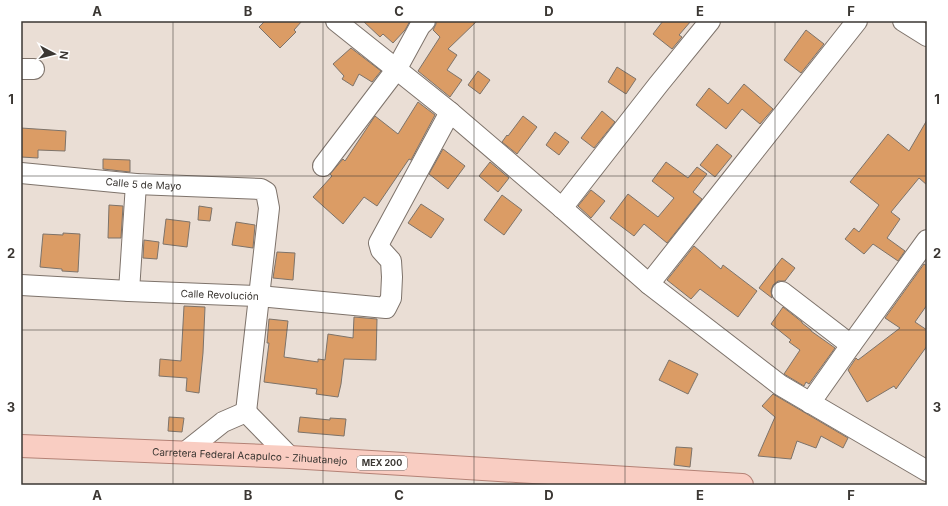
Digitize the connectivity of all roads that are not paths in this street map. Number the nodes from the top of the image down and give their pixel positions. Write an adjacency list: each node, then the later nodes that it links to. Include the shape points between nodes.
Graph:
1 (336, 21): 7 (street)
2 (425, 21): 7 (street)
3 (710, 21): 12 (street)
4 (857, 21): 14 (street)
5 (904, 21): 6 (street)
6 (927, 36)
7 (396, 70): 8 (street); 9 (street)
8 (450, 112): 12 (street); 18 (street, Calle Revolución, via 379,243 381,250 391,261 391,298 386,308)
9 (323, 166)
10 (21, 173): 11 (street, Calle 5 de Mayo)
11 (136, 184): 16 (street); 18 (street, Calle 5 de Mayo, via 261,189 266,192 269,208)
12 (562, 208): 14 (street)
13 (927, 240): 19 (street)
14 (649, 284): 20 (street, via 780,385)
15 (21, 285): 16 (street, Calle Revolución)
16 (129, 291): 18 (street, Calle Revolución)
17 (782, 292): 19 (street)
18 (259, 296): 21 (street)
19 (851, 344): 20 (street)
20 (810, 403): 25 (street)
21 (246, 412): 23 (street, via 223,422); 24 (street)
22 (21, 446): 23 (main road, Carretera Federal Acapulco - Zihuatanejo / MEX 200)
23 (184, 453): 24 (main road, Carretera Federal Acapulco - Zihuatanejo / MEX 200)
24 (290, 457): 26 (main road, Carretera Federal Acapulco - Zihuatanejo / MEX 200)
25 (927, 471)
26 (742, 485)

